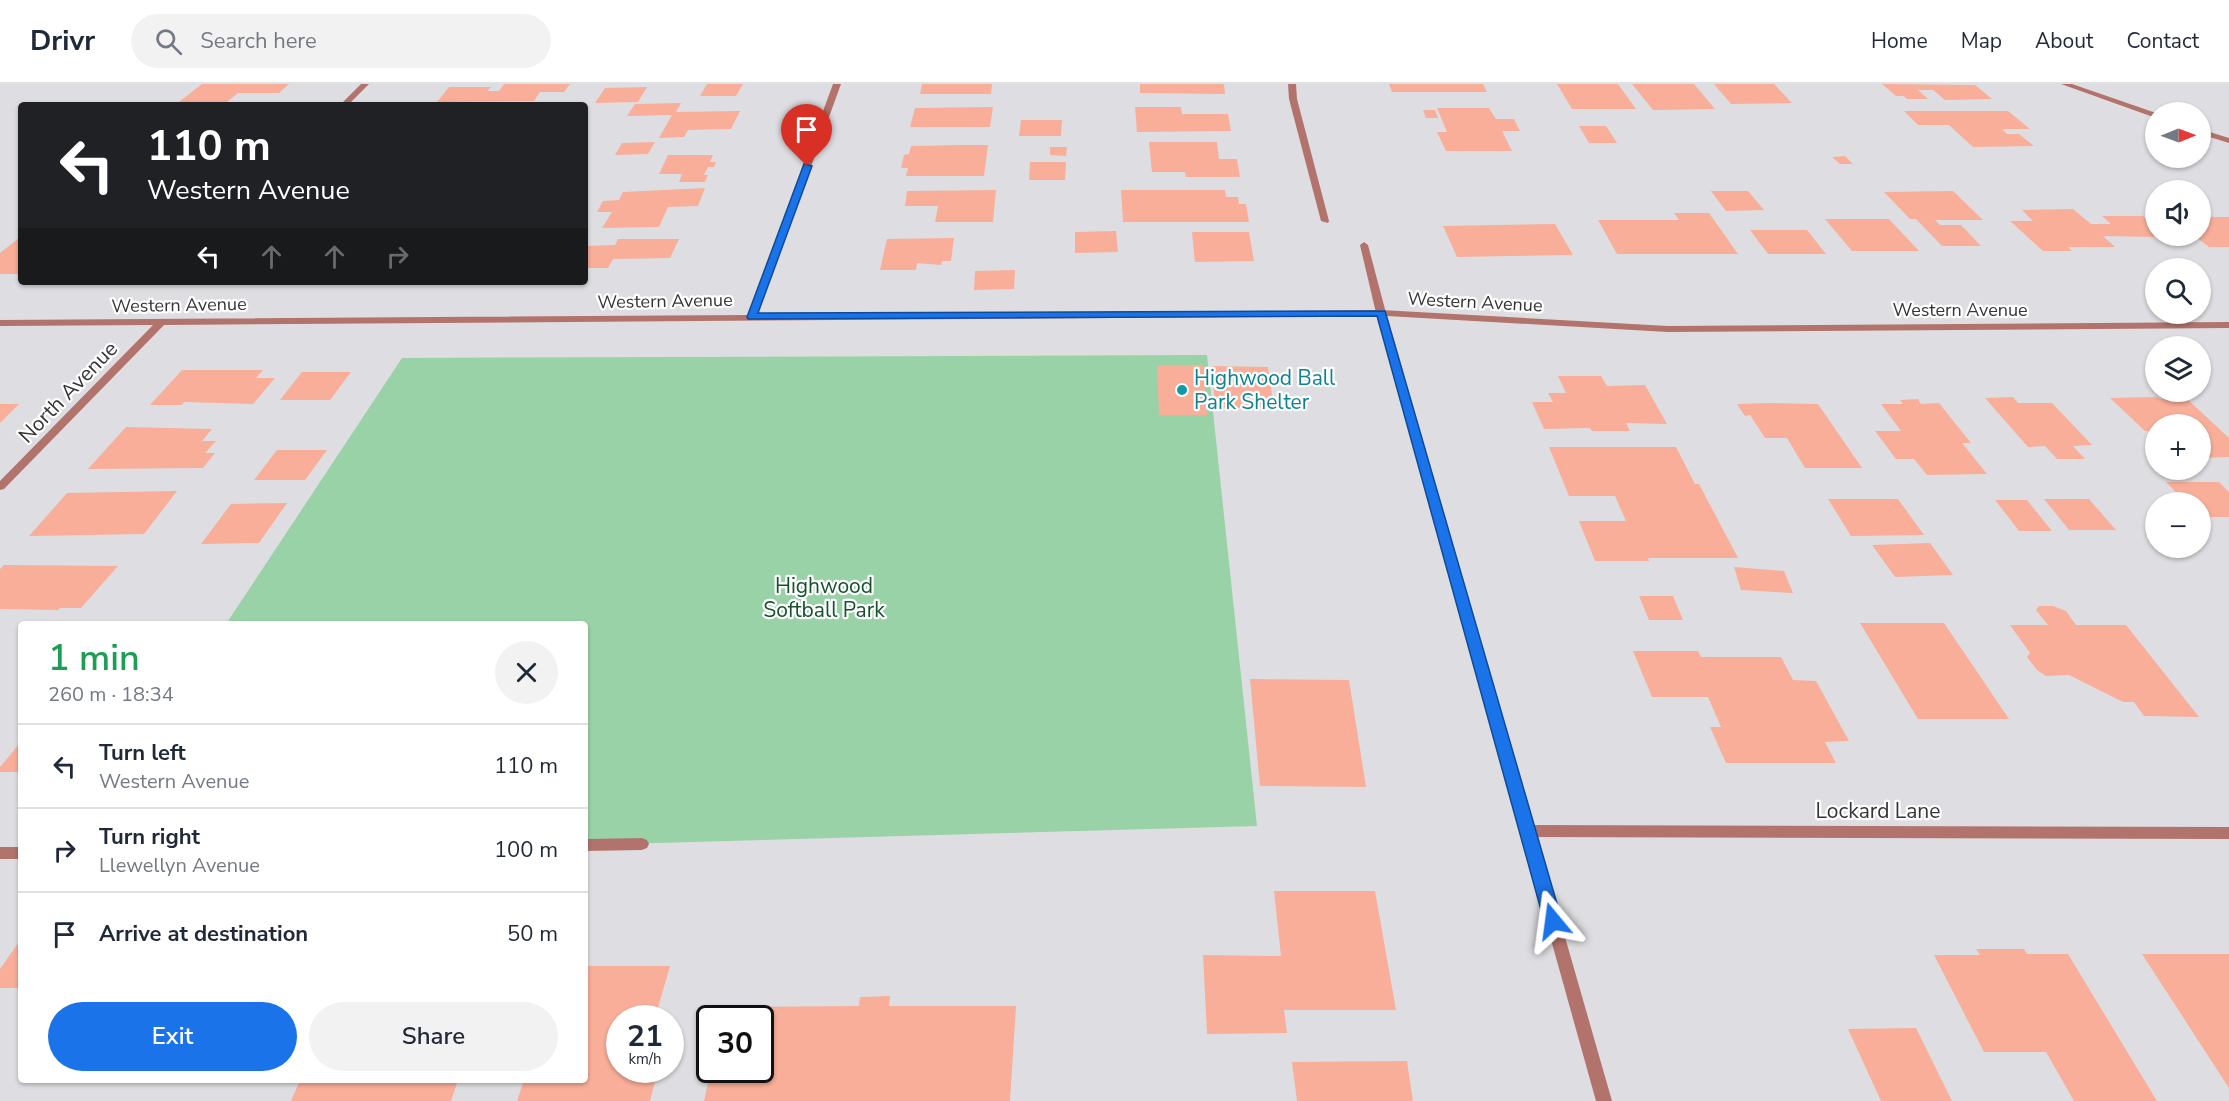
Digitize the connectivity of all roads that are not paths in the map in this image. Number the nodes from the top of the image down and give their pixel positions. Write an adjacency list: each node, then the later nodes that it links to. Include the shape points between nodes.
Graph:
1 (365, 84): 5 (street)
2 (837, 84): 12 (street)
3 (1292, 84): 9 (street)
4 (2065, 84): 6 (street)
5 (347, 102)
6 (2145, 112)
7 (2211, 135): 8 (street)
8 (2229, 141)
9 (1325, 221)
10 (1364, 245): 11 (street)
11 (1381, 313): 12 (street, Western Avenue); 15 (street, Western Avenue, via 1668,328); 17 (street)
12 (752, 317): 13 (street, Western Avenue)
13 (161, 322): 14 (street, Western Avenue); 16 (street, North Avenue)
14 (0, 323)
15 (2229, 325)
16 (0, 487)
17 (1528, 831): 18 (street, Lockard Lane); 23 (street)
18 (2229, 833)
19 (642, 844): 20 (street)
20 (588, 845)
21 (18, 853): 22 (street)
22 (0, 854)
23 (1604, 1101)

